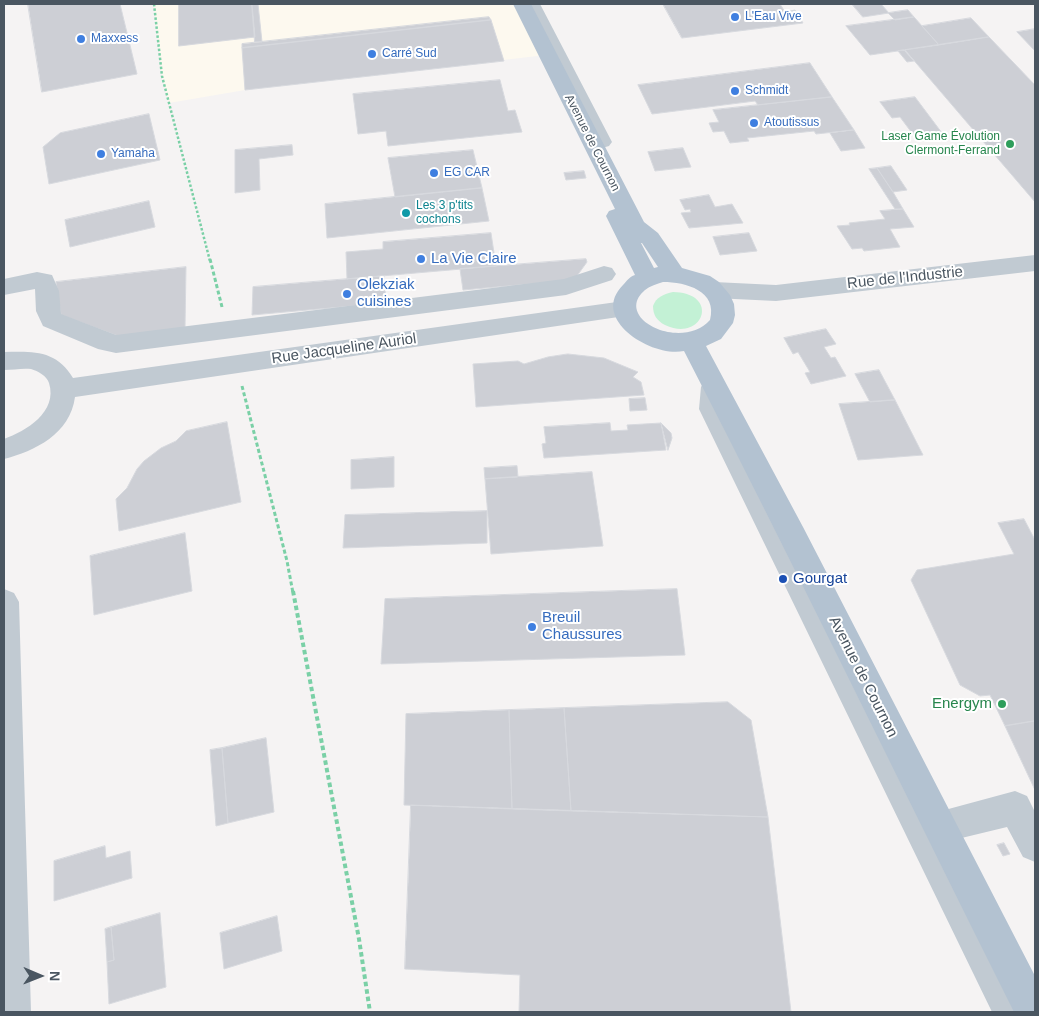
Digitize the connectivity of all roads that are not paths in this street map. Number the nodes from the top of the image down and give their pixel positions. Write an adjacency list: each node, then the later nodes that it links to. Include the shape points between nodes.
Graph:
1 (512, 4): 8 (main road, Avenue de Cournon)
2 (522, 4): 4 (main road, Avenue de Cournon, via 635,227)
3 (531, 4): 4 (street)
4 (650, 238): 6 (main road, Avenue de Cournon)
5 (1035, 263): 11 (street, Rue de l'Industrie)
6 (674, 273): 8 (main road); 10 (main road, via 700,280)
7 (604, 274): 9 (street, via 566,287 116,344 106,343 51,320 44,281)
8 (647, 277): 12 (main road, via 633,285 625,296)
9 (4, 287)
10 (714, 290): 11 (street, Rue de l'Industrie); 13 (main road, via 722,302)
11 (776, 292): 13 (street, Rue de l'Industrie)
12 (624, 309): 14 (main road, via 639,332 673,344); 18 (street, Rue Jacqueline Auriol)
13 (723, 315): 14 (main road, via 713,332)
14 (692, 343): 17 (main road, Avenue de Cournon)
15 (4, 354): 16 (street)
16 (4, 361): 18 (street, via 31,360 48,366 59,376)
17 (714, 387): 21 (main road, Avenue de Cournon, via 793,535); 24 (street, via 712,408)
18 (64, 390): 19 (street, via 64,400 56,416 42,431)
19 (4, 449)
20 (4, 602): 23 (street)
21 (939, 827): 22 (street, via 1015,808); 25 (main road, Avenue de Cournon)
22 (1035, 846)
23 (13, 1012)
24 (1011, 1012)
25 (1034, 1012)

